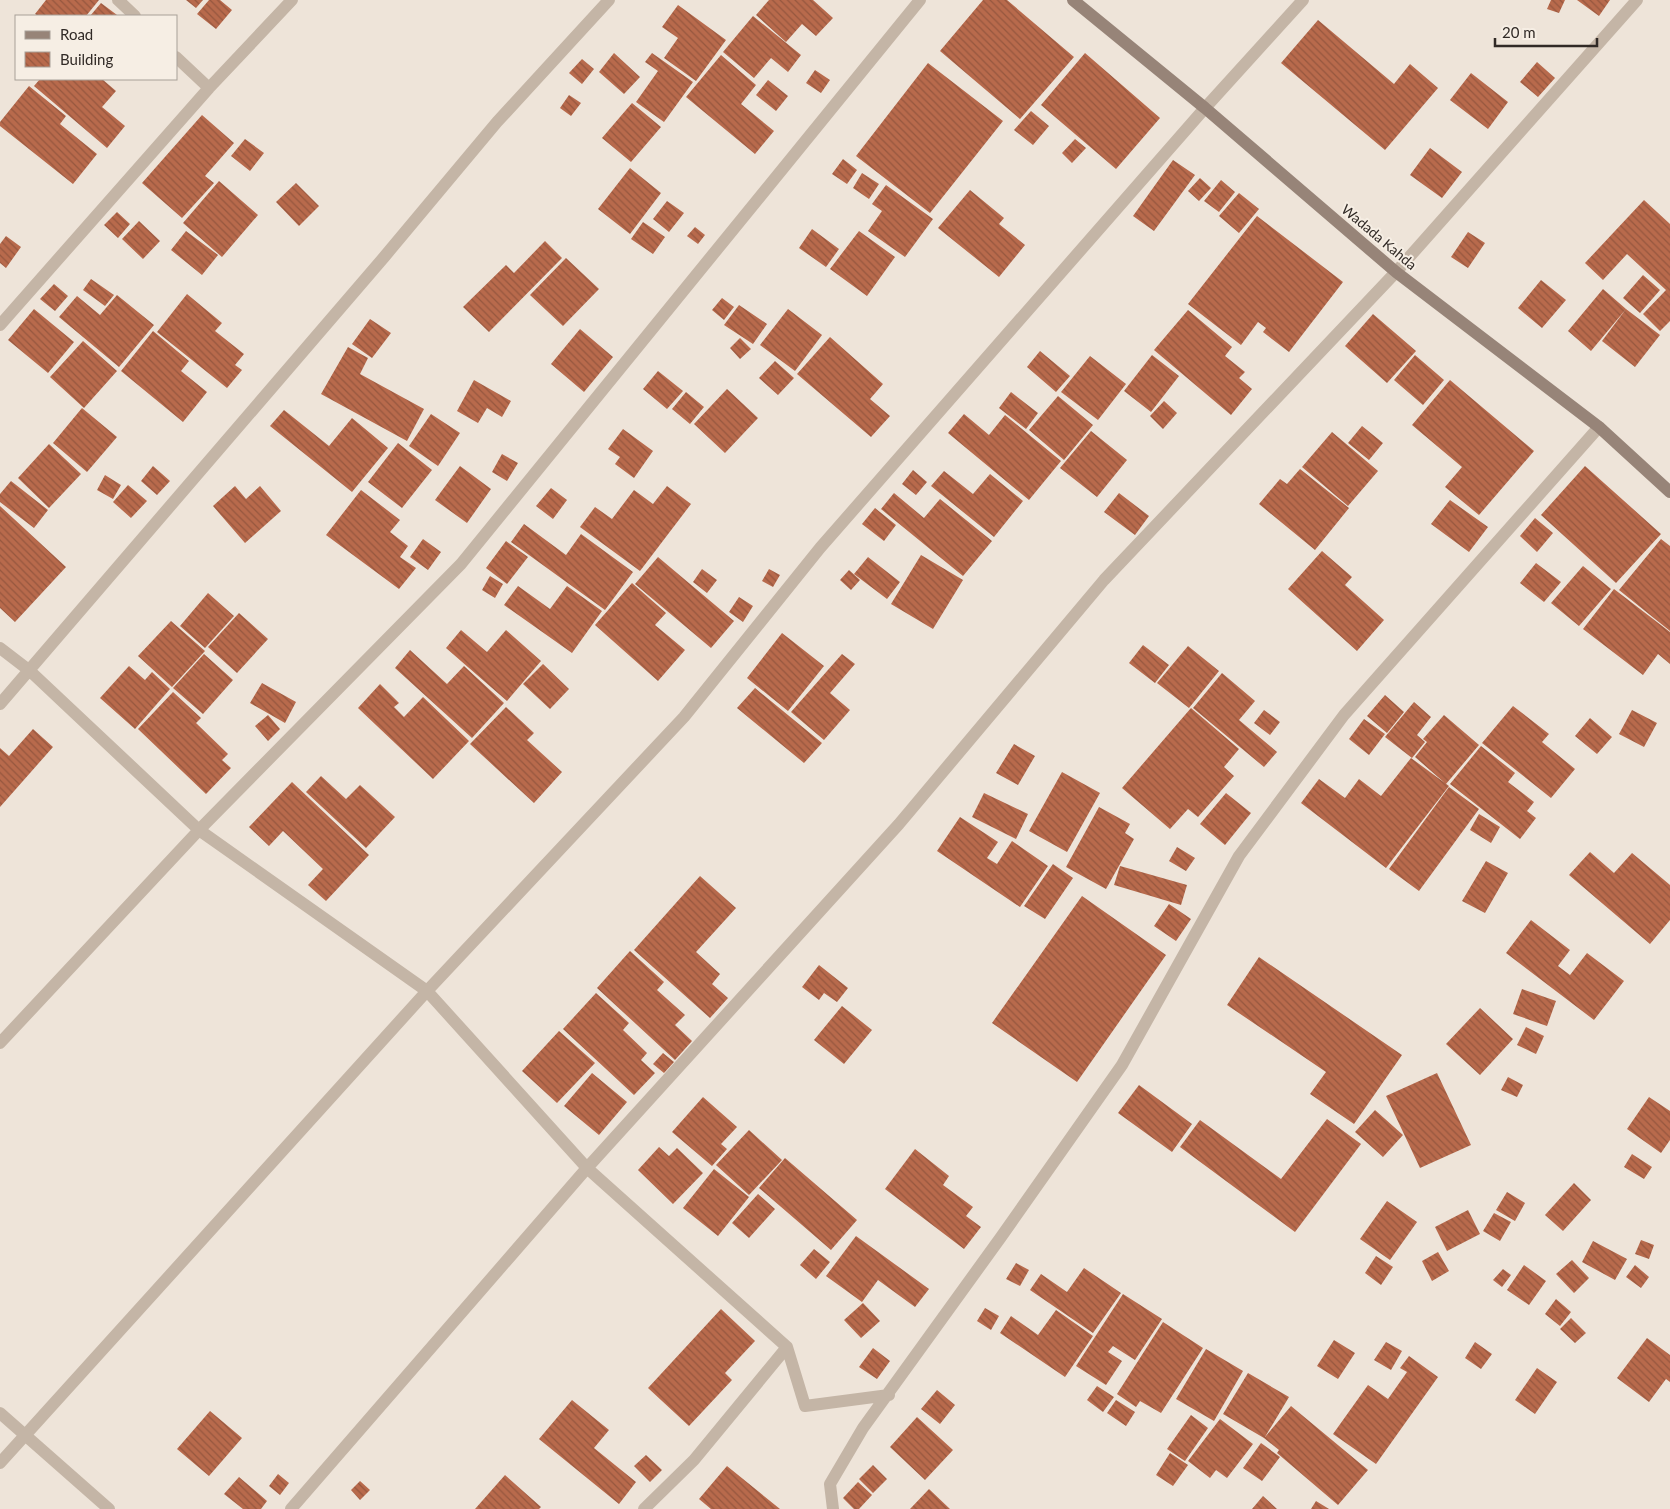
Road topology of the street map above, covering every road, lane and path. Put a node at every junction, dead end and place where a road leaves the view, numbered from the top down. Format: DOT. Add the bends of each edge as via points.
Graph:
graph roads {
  1 [pos="118,0"];
  2 [pos="292,0"];
  3 [pos="609,0"];
  4 [pos="920,0"];
  5 [pos="1073,0"];
  6 [pos="1303,0"];
  7 [pos="1636,0"];
  8 [pos="134,15"];
  9 [pos="178,58"];
  10 [pos="209,88"];
  11 [pos="1205,108"];
  12 [pos="1396,272"];
  13 [pos="0,325"];
  14 [pos="1598,427"];
  15 [pos="1670,492"];
  16 [pos="0,648"];
  17 [pos="30,671"];
  18 [pos="0,704"];
  19 [pos="199,830"];
  20 [pos="427,990"];
  21 [pos="0,1043"];
  22 [pos="587,1168"];
  23 [pos="787,1347"];
  24 [pos="889,1395"];
  25 [pos="0,1413"];
  26 [pos="27,1435"];
  27 [pos="0,1463"];
  28 [pos="109,1509"];
  29 [pos="291,1509"];
  30 [pos="644,1509"];
  31 [pos="833,1509"];
  1 -- 8 [label="street"];
  2 -- 10 [label="street"];
  3 -- 17 [label="street" via="496,122"];
  4 -- 19 [label="street" via="461,564"];
  5 -- 11 [label="main road, Wadada Kahda"];
  6 -- 11 [label="street"];
  7 -- 12 [label="street"];
  9 -- 10 [label="street"];
  10 -- 13 [label="street"];
  11 -- 12 [label="main road, Wadada Kahda"];
  11 -- 20 [label="street" via="820,548 684,717"];
  12 -- 14 [label="main road, Wadada Kahda"];
  12 -- 22 [label="street" via="1104,580 899,824"];
  14 -- 15 [label="main road, Wadada Kahda"];
  14 -- 24 [label="street" via="1344,715 1239,856 1122,1065"];
  16 -- 17 [label="street"];
  17 -- 18 [label="street"];
  17 -- 19 [label="street"];
  19 -- 20 [label="street"];
  19 -- 21 [label="street"];
  20 -- 22 [label="street"];
  20 -- 26 [label="street"];
  22 -- 23 [label="street"];
  22 -- 29 [label="street"];
  23 -- 24 [label="street" via="805,1406"];
  23 -- 30 [label="street" via="694,1460"];
  24 -- 31 [label="street" via="864,1428 830,1484"];
  25 -- 26 [label="street"];
  26 -- 27 [label="street"];
  26 -- 28 [label="street"];
}
